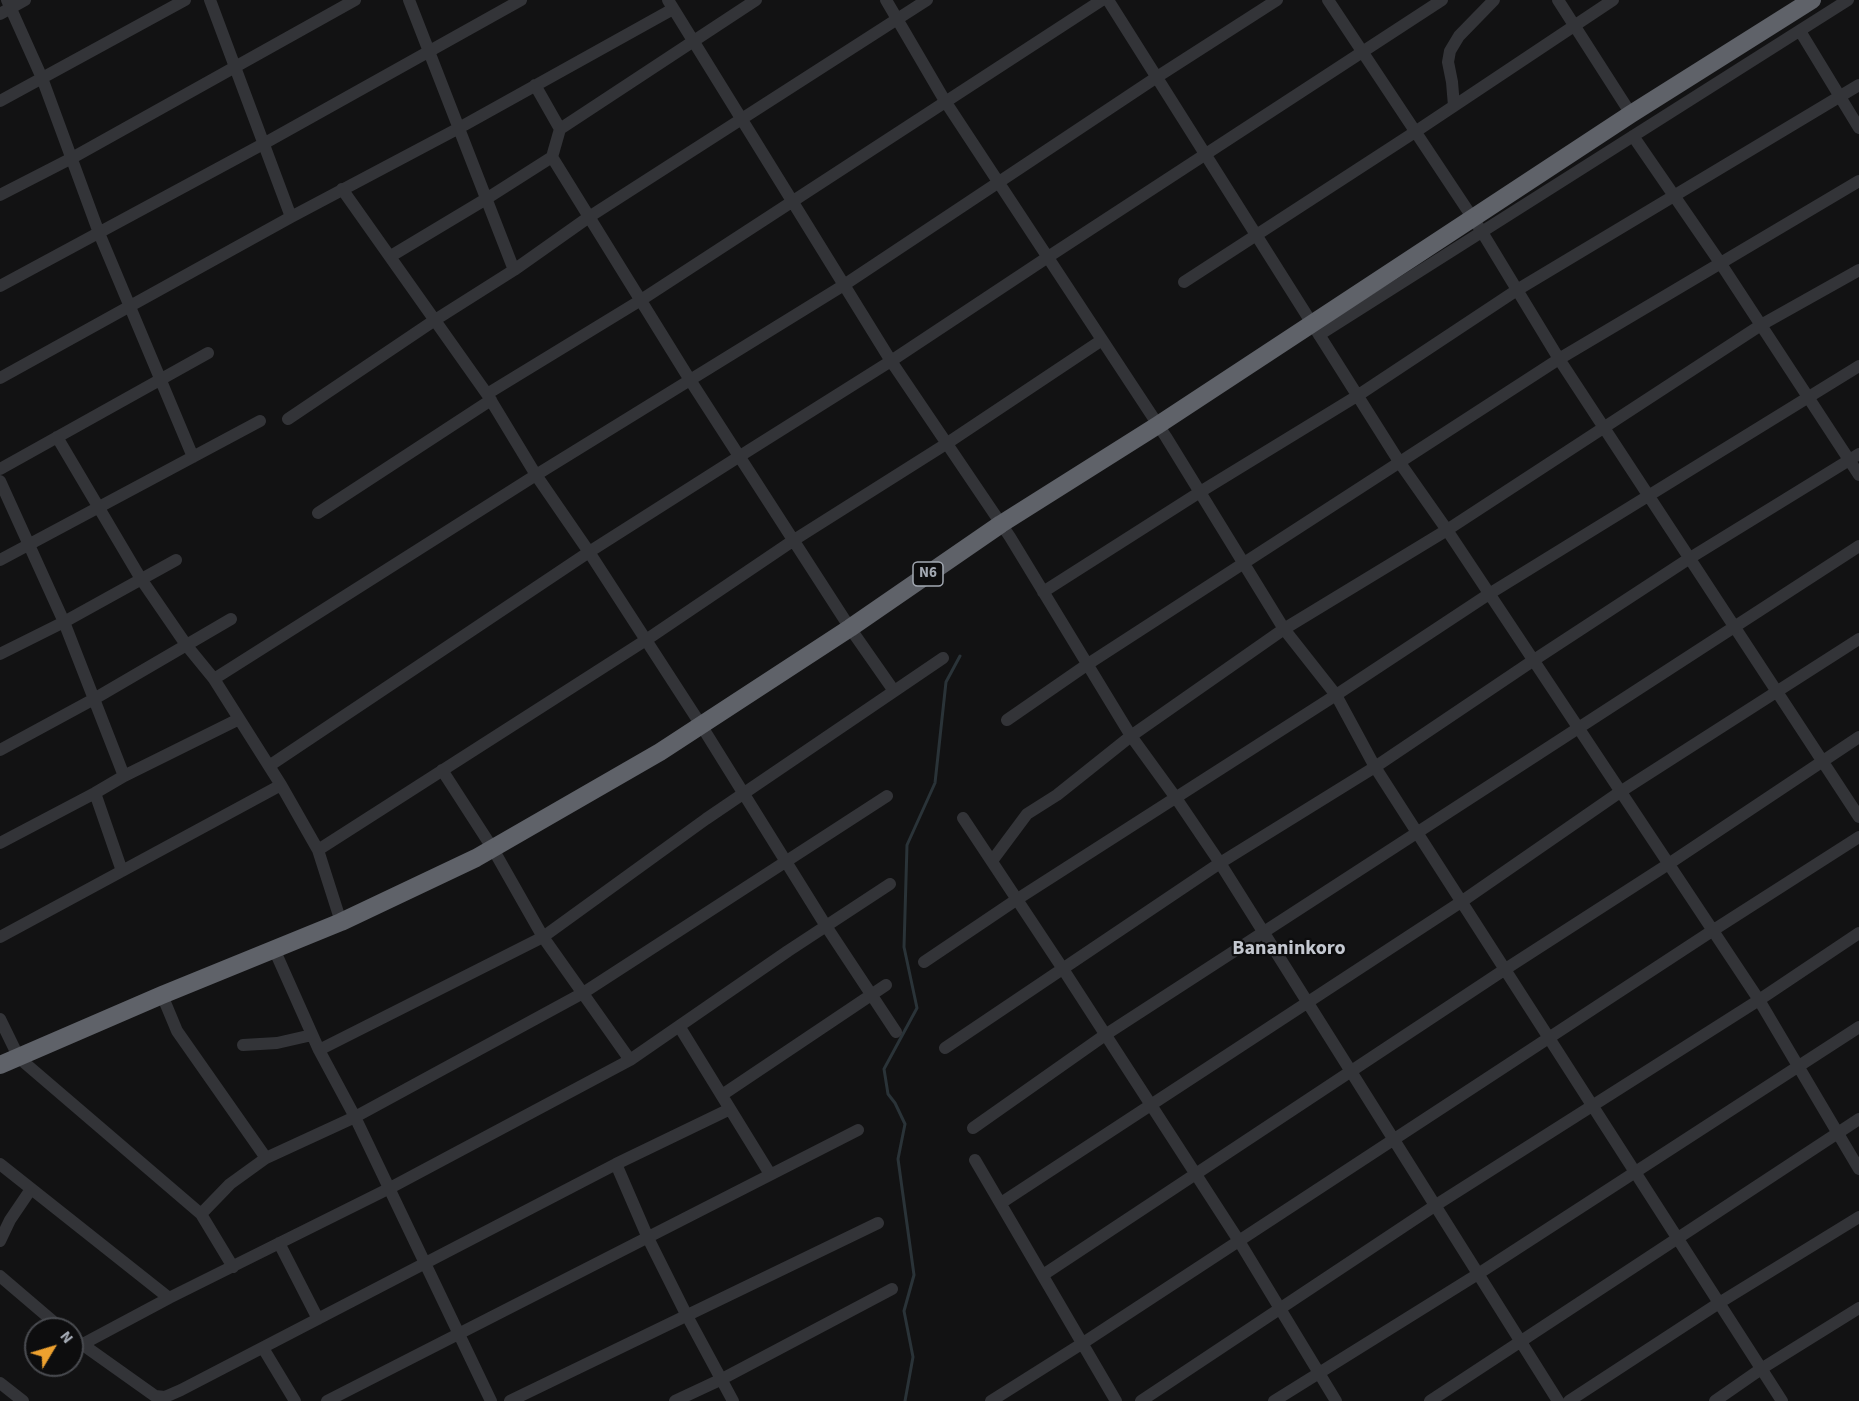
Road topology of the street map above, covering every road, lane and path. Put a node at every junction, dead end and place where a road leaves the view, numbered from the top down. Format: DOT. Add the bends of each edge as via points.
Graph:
graph roads {
  1 [pos="25,0"];
  2 [pos="185,0"];
  3 [pos="210,0"];
  4 [pos="355,0"];
  5 [pos="409,0"];
  6 [pos="521,0"];
  7 [pos="756,0"];
  8 [pos="886,0"];
  9 [pos="927,0"];
  10 [pos="1102,0"];
  11 [pos="1108,0"];
  12 [pos="1277,0"];
  13 [pos="1328,0"];
  14 [pos="1442,0"];
  15 [pos="1494,0"];
  16 [pos="1558,0"];
  17 [pos="1613,0"];
  18 [pos="1812,0"];
  19 [pos="1848,0"];
  20 [pos="671,4"];
  21 [pos="1480,5"];
  22 [pos="6,7"];
  23 [pos="897,19"];
  24 [pos="1575,25"];
  25 [pos="1800,31"];
  26 [pos="693,42"];
  27 [pos="429,51"];
  28 [pos="1362,53"];
  29 [pos="236,67"];
  30 [pos="1157,77"];
  31 [pos="42,78"];
  32 [pos="535,85"];
  33 [pos="1859,85"];
  34 [pos="1840,96"];
  35 [pos="0,101"];
  36 [pos="945,101"];
  37 [pos="1454,106"];
  38 [pos="1631,114"];
  39 [pos="742,118"];
  40 [pos="459,128"];
  41 [pos="1859,128"];
  42 [pos="560,129"];
  43 [pos="1416,132"];
  44 [pos="1633,136"];
  45 [pos="265,143"];
  46 [pos="1205,154"];
  47 [pos="552,157"];
  48 [pos="72,158"];
  49 [pos="1859,181"];
  50 [pos="999,182"];
  51 [pos="342,189"];
  52 [pos="0,195"];
  53 [pos="1674,196"];
  54 [pos="486,199"];
  55 [pos="793,203"];
  56 [pos="291,217"];
  57 [pos="589,217"];
  58 [pos="1477,224"];
  59 [pos="99,233"];
  60 [pos="1257,236"];
  61 [pos="391,256"];
  62 [pos="1048,257"];
  63 [pos="1721,264"];
  64 [pos="514,270"];
  65 [pos="1859,270"];
  66 [pos="1184,282"];
  67 [pos="844,285"];
  68 [pos="0,286"];
  69 [pos="1517,290"];
  70 [pos="641,300"];
  71 [pos="129,306"];
  72 [pos="435,320"];
  73 [pos="1761,325"];
  74 [pos="1316,330"];
  75 [pos="1102,340"];
  76 [pos="208,352"];
  77 [pos="1559,359"];
  78 [pos="891,361"];
  79 [pos="1859,366"];
  80 [pos="0,378"];
  81 [pos="160,379"];
  82 [pos="690,380"];
  83 [pos="1357,396"];
  84 [pos="489,397"];
  85 [pos="1806,397"];
  86 [pos="288,419"];
  87 [pos="260,421"];
  88 [pos="1158,425"];
  89 [pos="1605,427"];
  90 [pos="57,437"];
  91 [pos="946,444"];
  92 [pos="740,456"];
  93 [pos="193,457"];
  94 [pos="1854,457"];
  95 [pos="1400,463"];
  96 [pos="0,469"];
  97 [pos="536,475"];
  98 [pos="1859,475"];
  99 [pos="0,481"];
  100 [pos="1200,492"];
  101 [pos="1649,495"];
  102 [pos="98,507"];
  103 [pos="318,513"];
  104 [pos="1001,524"];
  105 [pos="1447,530"];
  106 [pos="794,540"];
  107 [pos="29,544"];
  108 [pos="1859,546"];
  109 [pos="589,552"];
  110 [pos="1690,558"];
  111 [pos="0,560"];
  112 [pos="176,560"];
  113 [pos="1244,564"];
  114 [pos="141,579"];
  115 [pos="1043,592"];
  116 [pos="1489,594"];
  117 [pos="231,619"];
  118 [pos="64,622"];
  119 [pos="1734,626"];
  120 [pos="850,627"];
  121 [pos="1284,629"];
  122 [pos="1859,639"];
  123 [pos="646,640"];
  124 [pos="186,646"];
  125 [pos="0,654"];
  126 [pos="942,658"];
  127 [pos="1534,660"];
  128 [pos="1088,664"];
  129 [pos="214,679"];
  130 [pos="894,691"];
  131 [pos="1777,691"];
  132 [pos="1336,695"];
  133 [pos="94,699"];
  134 [pos="239,719"];
  135 [pos="1007,720"];
  136 [pos="701,725"];
  137 [pos="1578,728"];
  138 [pos="1131,736"];
  139 [pos="1859,737"];
  140 [pos="0,750"];
  141 [pos="1823,761"];
  142 [pos="269,766"];
  143 [pos="1376,767"];
  144 [pos="442,770"];
  145 [pos="124,776"];
  146 [pos="281,785"];
  147 [pos="1620,792"];
  148 [pos="95,793"];
  149 [pos="743,794"];
  150 [pos="887,796"];
  151 [pos="1176,798"];
  152 [pos="1859,817"];
  153 [pos="963,819"];
  154 [pos="1417,833"];
  155 [pos="1859,837"];
  156 [pos="0,843"];
  157 [pos="493,849"];
  158 [pos="318,850"];
  159 [pos="992,861"];
  160 [pos="786,862"];
  161 [pos="1220,863"];
  162 [pos="1667,865"];
  163 [pos="122,871"];
  164 [pos="890,884"];
  165 [pos="1016,900"];
  166 [pos="1461,902"];
  167 [pos="341,922"];
  168 [pos="826,926"];
  169 [pos="1712,931"];
  170 [pos="1264,932"];
  171 [pos="1859,933"];
  172 [pos="0,937"];
  173 [pos="543,937"];
  174 [pos="274,949"];
  175 [pos="924,962"];
  176 [pos="1063,969"];
  177 [pos="1504,970"];
  178 [pos="886,985"];
  179 [pos="583,993"];
  180 [pos="872,994"];
  181 [pos="162,995"];
  182 [pos="1759,1000"];
  183 [pos="1308,1001"];
  184 [pos="0,1018"];
  185 [pos="679,1026"];
  186 [pos="1859,1027"];
  187 [pos="896,1032"];
  188 [pos="312,1035"];
  189 [pos="1105,1035"];
  190 [pos="1549,1039"];
  191 [pos="243,1045"];
  192 [pos="945,1048"];
  193 [pos="319,1050"];
  194 [pos="19,1058"];
  195 [pos="630,1060"];
  196 [pos="0,1065"];
  197 [pos="1799,1066"];
  198 [pos="1352,1072"];
  199 [pos="722,1095"];
  200 [pos="1593,1104"];
  201 [pos="1150,1105"];
  202 [pos="730,1109"];
  203 [pos="355,1117"];
  204 [pos="1859,1119"];
  205 [pos="973,1128"];
  206 [pos="858,1130"];
  207 [pos="1838,1133"];
  208 [pos="1394,1140"];
  209 [pos="266,1158"];
  210 [pos="975,1160"];
  211 [pos="0,1164"];
  212 [pos="616,1164"];
  213 [pos="1859,1170"];
  214 [pos="1635,1172"];
  215 [pos="770,1174"];
  216 [pos="1195,1175"];
  217 [pos="390,1188"];
  218 [pos="31,1189"];
  219 [pos="1001,1203"];
  220 [pos="1436,1205"];
  221 [pos="201,1214"];
  222 [pos="1859,1217"];
  223 [pos="878,1222"];
  224 [pos="648,1238"];
  225 [pos="1677,1238"];
  226 [pos="0,1241"];
  227 [pos="1239,1241"];
  228 [pos="279,1243"];
  229 [pos="427,1264"];
  230 [pos="233,1267"];
  231 [pos="1478,1274"];
  232 [pos="1043,1275"];
  233 [pos="0,1276"];
  234 [pos="892,1289"];
  235 [pos="169,1299"];
  236 [pos="1719,1303"];
  237 [pos="1281,1308"];
  238 [pos="1859,1308"];
  239 [pos="686,1314"];
  240 [pos="48,1317"];
  241 [pos="318,1319"];
  242 [pos="459,1332"];
  243 [pos="84,1338"];
  244 [pos="1521,1342"];
  245 [pos="1083,1343"];
  246 [pos="84,1346"];
  247 [pos="263,1348"];
  248 [pos="1761,1369"];
  249 [pos="1319,1373"];
  250 [pos="722,1379"];
  251 [pos="0,1383"];
  252 [pos="23,1401"];
  253 [pos="295,1401"];
  254 [pos="327,1401"];
  255 [pos="491,1401"];
  256 [pos="510,1401"];
  257 [pos="675,1401"];
  258 [pos="733,1401"];
  259 [pos="991,1401"];
  260 [pos="1116,1401"];
  261 [pos="1141,1401"];
  262 [pos="1274,1401"];
  263 [pos="1336,1401"];
  264 [pos="1430,1401"];
  265 [pos="1558,1401"];
  266 [pos="1569,1401"];
  267 [pos="1715,1401"];
  268 [pos="1782,1401"];
  1 -- 22 [label="street"];
  2 -- 31 [label="street"];
  3 -- 29 [label="street"];
  4 -- 29 [label="street"];
  5 -- 27 [label="street"];
  6 -- 27 [label="street"];
  7 -- 26 [label="street"];
  8 -- 23 [label="street"];
  9 -- 23 [label="street"];
  10 -- 36 [label="street"];
  11 -- 30 [label="street"];
  12 -- 30 [label="street"];
  13 -- 28 [label="street"];
  14 -- 28 [label="street"];
  15 -- 21 [label="street"];
  16 -- 24 [label="street"];
  17 -- 24 [label="street"];
  18 -- 38 [label="highway, N6"];
  19 -- 25 [label="street"];
  20 -- 26 [label="street"];
  20 -- 32 [label="street"];
  21 -- 37 [label="street" via="1450,51"];
  22 -- 31 [label="street"];
  23 -- 36 [label="street"];
  23 -- 39 [label="street"];
  24 -- 37 [label="street"];
  24 -- 38 [label="street"];
  25 -- 34 [label="street"];
  25 -- 44 [label="street"];
  26 -- 39 [label="street"];
  26 -- 42 [label="street"];
  27 -- 40 [label="street"];
  27 -- 45 [label="street"];
  28 -- 43 [label="street"];
  28 -- 46 [label="street"];
  29 -- 45 [label="street"];
  29 -- 48 [label="street"];
  30 -- 46 [label="street"];
  30 -- 50 [label="street"];
  31 -- 35 [label="street"];
  31 -- 48 [label="street"];
  32 -- 40 [label="street"];
  32 -- 42 [label="street"];
  33 -- 34 [label="street"];
  34 -- 41 [label="street"];
  34 -- 53 [label="street"];
  36 -- 50 [label="street"];
  36 -- 55 [label="street"];
  37 -- 43 [label="street"];
  38 -- 58 [label="highway, N6"];
  39 -- 55 [label="street"];
  39 -- 57 [label="street"];
  40 -- 51 [label="street"];
  40 -- 54 [label="street"];
  42 -- 47 [label="street"];
  43 -- 58 [label="street"];
  43 -- 60 [label="street"];
  44 -- 53 [label="street"];
  44 -- 58 [label="street"];
  45 -- 56 [label="street"];
  45 -- 59 [label="street"];
  46 -- 60 [label="street"];
  46 -- 62 [label="street"];
  47 -- 54 [label="street"];
  47 -- 57 [label="street"];
  48 -- 52 [label="street"];
  48 -- 59 [label="street"];
  49 -- 63 [label="street"];
  50 -- 62 [label="street"];
  50 -- 67 [label="street"];
  51 -- 56 [label="street"];
  51 -- 61 [label="street"];
  53 -- 63 [label="street"];
  53 -- 69 [label="street"];
  54 -- 61 [label="street"];
  54 -- 64 [label="street"];
  55 -- 67 [label="street"];
  55 -- 70 [label="street"];
  56 -- 71 [label="street"];
  57 -- 64 [label="street"];
  57 -- 70 [label="street"];
  58 -- 69 [label="street"];
  58 -- 74 [label="highway, N6"];
  59 -- 68 [label="street"];
  59 -- 71 [label="street"];
  60 -- 66 [label="street"];
  60 -- 74 [label="street"];
  61 -- 72 [label="street"];
  62 -- 75 [label="street"];
  62 -- 78 [label="street"];
  63 -- 73 [label="street"];
  63 -- 77 [label="street"];
  64 -- 72 [label="street"];
  65 -- 73 [label="street"];
  67 -- 78 [label="street"];
  67 -- 82 [label="street"];
  69 -- 77 [label="street"];
  69 -- 83 [label="street"];
  70 -- 82 [label="street"];
  70 -- 84 [label="street"];
  71 -- 80 [label="street"];
  71 -- 81 [label="street"];
  72 -- 84 [label="street"];
  72 -- 86 [label="street"];
  73 -- 85 [label="street"];
  73 -- 89 [label="street"];
  74 -- 83 [label="street"];
  74 -- 88 [label="highway, N6"];
  75 -- 88 [label="street"];
  75 -- 91 [label="street"];
  76 -- 81 [label="street"];
  77 -- 89 [label="street"];
  77 -- 95 [label="street"];
  78 -- 91 [label="street"];
  78 -- 92 [label="street"];
  79 -- 85 [label="street"];
  81 -- 90 [label="street"];
  81 -- 93 [label="street"];
  82 -- 92 [label="street"];
  82 -- 97 [label="street"];
  83 -- 95 [label="street"];
  83 -- 100 [label="street"];
  84 -- 97 [label="street"];
  84 -- 103 [label="street"];
  85 -- 94 [label="street"];
  85 -- 101 [label="street"];
  87 -- 93 [label="street"];
  88 -- 100 [label="street"];
  88 -- 104 [label="highway, N6"];
  89 -- 101 [label="street"];
  89 -- 105 [label="street"];
  90 -- 96 [label="street"];
  90 -- 102 [label="street"];
  91 -- 104 [label="street"];
  91 -- 106 [label="street"];
  92 -- 106 [label="street"];
  92 -- 109 [label="street"];
  93 -- 102 [label="street"];
  94 -- 98 [label="street"];
  94 -- 110 [label="street"];
  95 -- 105 [label="street"];
  95 -- 113 [label="street"];
  97 -- 109 [label="street"];
  97 -- 129 [label="street"];
  99 -- 107 [label="street"];
  100 -- 113 [label="street"];
  100 -- 115 [label="street"];
  101 -- 110 [label="street"];
  101 -- 116 [label="street"];
  102 -- 107 [label="street"];
  102 -- 114 [label="street"];
  104 -- 115 [label="street"];
  104 -- 120 [label="highway, N6"];
  105 -- 116 [label="street"];
  105 -- 121 [label="street"];
  106 -- 120 [label="street"];
  106 -- 123 [label="street"];
  107 -- 111 [label="street"];
  107 -- 118 [label="street"];
  108 -- 119 [label="street"];
  109 -- 123 [label="street"];
  109 -- 142 [label="street"];
  110 -- 119 [label="street"];
  110 -- 127 [label="street"];
  112 -- 114 [label="street"];
  113 -- 121 [label="street"];
  113 -- 128 [label="street"];
  114 -- 118 [label="street"];
  114 -- 124 [label="street"];
  115 -- 128 [label="street"];
  116 -- 127 [label="street"];
  116 -- 132 [label="street"];
  117 -- 124 [label="street"];
  118 -- 125 [label="street"];
  118 -- 133 [label="street"];
  119 -- 131 [label="street"];
  119 -- 137 [label="street"];
  120 -- 130 [label="street"];
  120 -- 136 [label="highway, N6"];
  121 -- 132 [label="street"];
  121 -- 138 [label="street"];
  122 -- 131 [label="street"];
  123 -- 136 [label="street"];
  123 -- 144 [label="street"];
  124 -- 129 [label="street"];
  124 -- 133 [label="street"];
  126 -- 130 [label="street"];
  127 -- 137 [label="street"];
  127 -- 143 [label="street"];
  128 -- 135 [label="street"];
  128 -- 138 [label="street"];
  129 -- 134 [label="street"];
  130 -- 149 [label="street"];
  131 -- 141 [label="street"];
  131 -- 147 [label="street"];
  132 -- 143 [label="street"];
  132 -- 151 [label="street"];
  133 -- 140 [label="street"];
  133 -- 145 [label="street"];
  134 -- 142 [label="street"];
  134 -- 145 [label="street"];
  136 -- 149 [label="street"];
  136 -- 157 [label="highway, N6"];
  137 -- 147 [label="street"];
  137 -- 154 [label="street"];
  138 -- 151 [label="street"];
  138 -- 159 [label="street" via="1027,814"];
  139 -- 141 [label="street"];
  141 -- 152 [label="street"];
  141 -- 162 [label="street"];
  142 -- 146 [label="street"];
  143 -- 154 [label="street"];
  143 -- 161 [label="street"];
  144 -- 157 [label="street"];
  144 -- 158 [label="street"];
  145 -- 148 [label="street"];
  146 -- 158 [label="street"];
  146 -- 163 [label="street"];
  147 -- 162 [label="street"];
  147 -- 166 [label="street"];
  148 -- 156 [label="street"];
  148 -- 163 [label="street"];
  149 -- 160 [label="street"];
  149 -- 173 [label="street"];
  150 -- 160 [label="street"];
  151 -- 161 [label="street"];
  151 -- 165 [label="street"];
  153 -- 159 [label="street"];
  154 -- 166 [label="street"];
  154 -- 170 [label="street"];
  155 -- 169 [label="street"];
  157 -- 167 [label="highway, N6"];
  157 -- 173 [label="street"];
  158 -- 167 [label="street"];
  159 -- 165 [label="street"];
  160 -- 168 [label="street"];
  160 -- 179 [label="street"];
  161 -- 170 [label="street"];
  161 -- 176 [label="street"];
  162 -- 169 [label="street"];
  162 -- 177 [label="street"];
  163 -- 172 [label="street"];
  164 -- 168 [label="street"];
  165 -- 175 [label="street"];
  165 -- 176 [label="street"];
  166 -- 177 [label="street"];
  166 -- 183 [label="street"];
  167 -- 174 [label="highway, N6"];
  168 -- 180 [label="street"];
  168 -- 185 [label="street"];
  169 -- 182 [label="street"];
  169 -- 190 [label="street"];
  170 -- 183 [label="street"];
  170 -- 189 [label="street"];
  171 -- 182 [label="street"];
  173 -- 179 [label="street"];
  173 -- 193 [label="street"];
  174 -- 181 [label="highway, N6"];
  174 -- 188 [label="street"];
  176 -- 189 [label="street"];
  176 -- 192 [label="street"];
  177 -- 190 [label="street"];
  177 -- 198 [label="street"];
  178 -- 180 [label="street"];
  179 -- 195 [label="street"];
  179 -- 203 [label="street"];
  180 -- 187 [label="street"];
  180 -- 199 [label="street"];
  181 -- 194 [label="highway, N6"];
  181 -- 209 [label="street" via="177,1031"];
  182 -- 197 [label="street"];
  182 -- 200 [label="street"];
  183 -- 198 [label="street"];
  183 -- 201 [label="street"];
  184 -- 194 [label="street"];
  185 -- 195 [label="street"];
  185 -- 199 [label="street"];
  186 -- 197 [label="street"];
  188 -- 191 [label="street"];
  188 -- 193 [label="street"];
  189 -- 201 [label="street"];
  189 -- 205 [label="street"];
  190 -- 200 [label="street"];
  190 -- 208 [label="street"];
  193 -- 203 [label="street"];
  194 -- 196 [label="highway, N6"];
  194 -- 221 [label="street"];
  195 -- 217 [label="street"];
  197 -- 207 [label="street"];
  197 -- 214 [label="street"];
  198 -- 208 [label="street"];
  198 -- 216 [label="street"];
  199 -- 202 [label="street"];
  200 -- 214 [label="street"];
  200 -- 220 [label="street"];
  201 -- 216 [label="street"];
  201 -- 219 [label="street"];
  202 -- 212 [label="street"];
  202 -- 215 [label="street"];
  203 -- 209 [label="street"];
  203 -- 217 [label="street"];
  204 -- 207 [label="street"];
  206 -- 215 [label="street"];
  207 -- 213 [label="street"];
  207 -- 225 [label="street"];
  208 -- 220 [label="street"];
  208 -- 227 [label="street"];
  209 -- 221 [label="street" via="230,1184"];
  210 -- 219 [label="street"];
  211 -- 218 [label="street"];
  212 -- 224 [label="street"];
  212 -- 229 [label="street"];
  214 -- 225 [label="street"];
  214 -- 231 [label="street"];
  215 -- 224 [label="street"];
  216 -- 227 [label="street"];
  216 -- 232 [label="street"];
  217 -- 228 [label="street"];
  217 -- 229 [label="street"];
  218 -- 226 [label="street"];
  218 -- 235 [label="street"];
  219 -- 232 [label="street"];
  220 -- 231 [label="street"];
  220 -- 237 [label="street"];
  221 -- 230 [label="street"];
  222 -- 236 [label="street"];
  223 -- 239 [label="street"];
  224 -- 239 [label="street"];
  224 -- 242 [label="street"];
  225 -- 236 [label="street"];
  225 -- 244 [label="street"];
  227 -- 237 [label="street"];
  227 -- 245 [label="street"];
  228 -- 230 [label="street"];
  228 -- 241 [label="street"];
  229 -- 241 [label="street"];
  229 -- 242 [label="street"];
  230 -- 235 [label="street"];
  231 -- 244 [label="street"];
  231 -- 249 [label="street"];
  232 -- 245 [label="street"];
  233 -- 240 [label="street"];
  234 -- 250 [label="street"];
  235 -- 243 [label="street"];
  236 -- 248 [label="street"];
  236 -- 266 [label="street"];
  237 -- 249 [label="street"];
  237 -- 261 [label="street"];
  238 -- 248 [label="street"];
  239 -- 250 [label="street"];
  239 -- 256 [label="street"];
  241 -- 247 [label="street"];
  242 -- 254 [label="street"];
  242 -- 255 [label="street"];
  244 -- 264 [label="street"];
  244 -- 265 [label="street"];
  245 -- 259 [label="street"];
  245 -- 260 [label="street"];
  246 -- 247 [label="street" via="155,1396 165,1397"];
  247 -- 253 [label="street"];
  248 -- 267 [label="street"];
  248 -- 268 [label="street"];
  249 -- 262 [label="street"];
  249 -- 263 [label="street"];
  250 -- 257 [label="street"];
  250 -- 258 [label="street"];
  251 -- 252 [label="street"];
}
